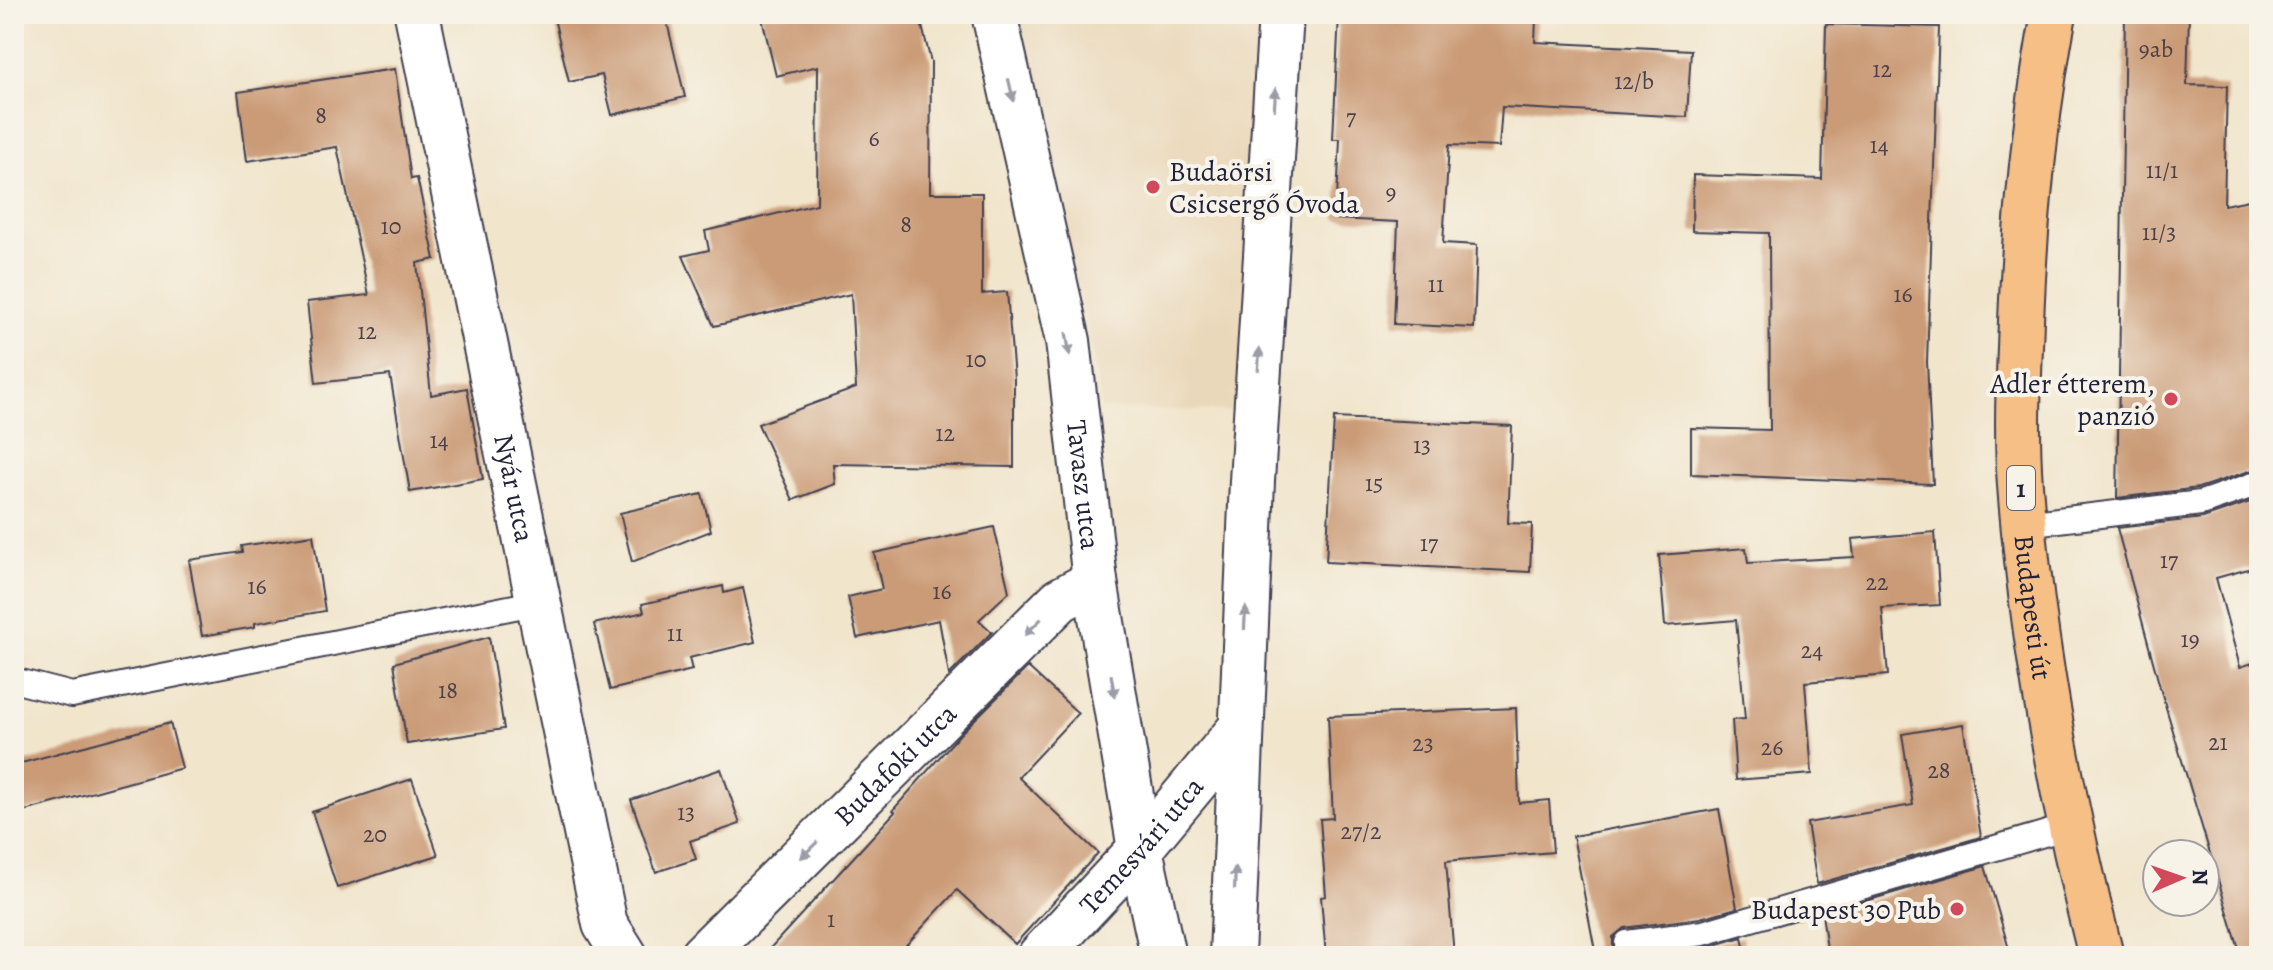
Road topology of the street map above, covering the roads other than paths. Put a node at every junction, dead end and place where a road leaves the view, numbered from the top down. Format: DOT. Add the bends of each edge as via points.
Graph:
graph roads {
  1 [pos="417,14"];
  2 [pos="994,14"];
  3 [pos="1281,14"];
  4 [pos="2054,14"];
  5 [pos="2259,483"];
  6 [pos="2024,524"];
  7 [pos="1095,581"];
  8 [pos="539,602"];
  9 [pos="17,681"];
  10 [pos="1239,730"];
  11 [pos="2071,826"];
  12 [pos="1140,849"];
  13 [pos="625,956"];
  14 [pos="702,956"];
  15 [pos="1040,956"];
  16 [pos="1163,956"];
  17 [pos="1232,956"];
  18 [pos="1628,956"];
  19 [pos="2101,956"];
  1 -- 8 [label="street, Nyár utca"];
  2 -- 7 [label="street, Tavasz utca, one-way" via="1068,341"];
  10 -- 3 [label="street, one-way"];
  4 -- 6 [label="main road, Budapesti út / 1" via="2024,239 2019,369"];
  5 -- 6 [label="lane" via="2201,503"];
  6 -- 11 [label="main road, Budapesti út / 1" via="2045,688"];
  7 -- 12 [label="street, Tavasz utca, one-way"];
  7 -- 14 [label="street, Budafoki utca, one-way" via="1060,600"];
  8 -- 9 [label="lane" via="72,695"];
  8 -- 13 [label="street, Nyár utca" via="605,924"];
  10 -- 12 [label="street, Temesvári utca"];
  17 -- 10 [label="street, one-way"];
  11 -- 18 [label="lane" via="1703,933 1627,943"];
  11 -- 19 [label="main road, Budapesti út / 1"];
  12 -- 15 [label="street, Temesvári utca"];
  12 -- 16 [label="street, Tavasz utca"];
}
